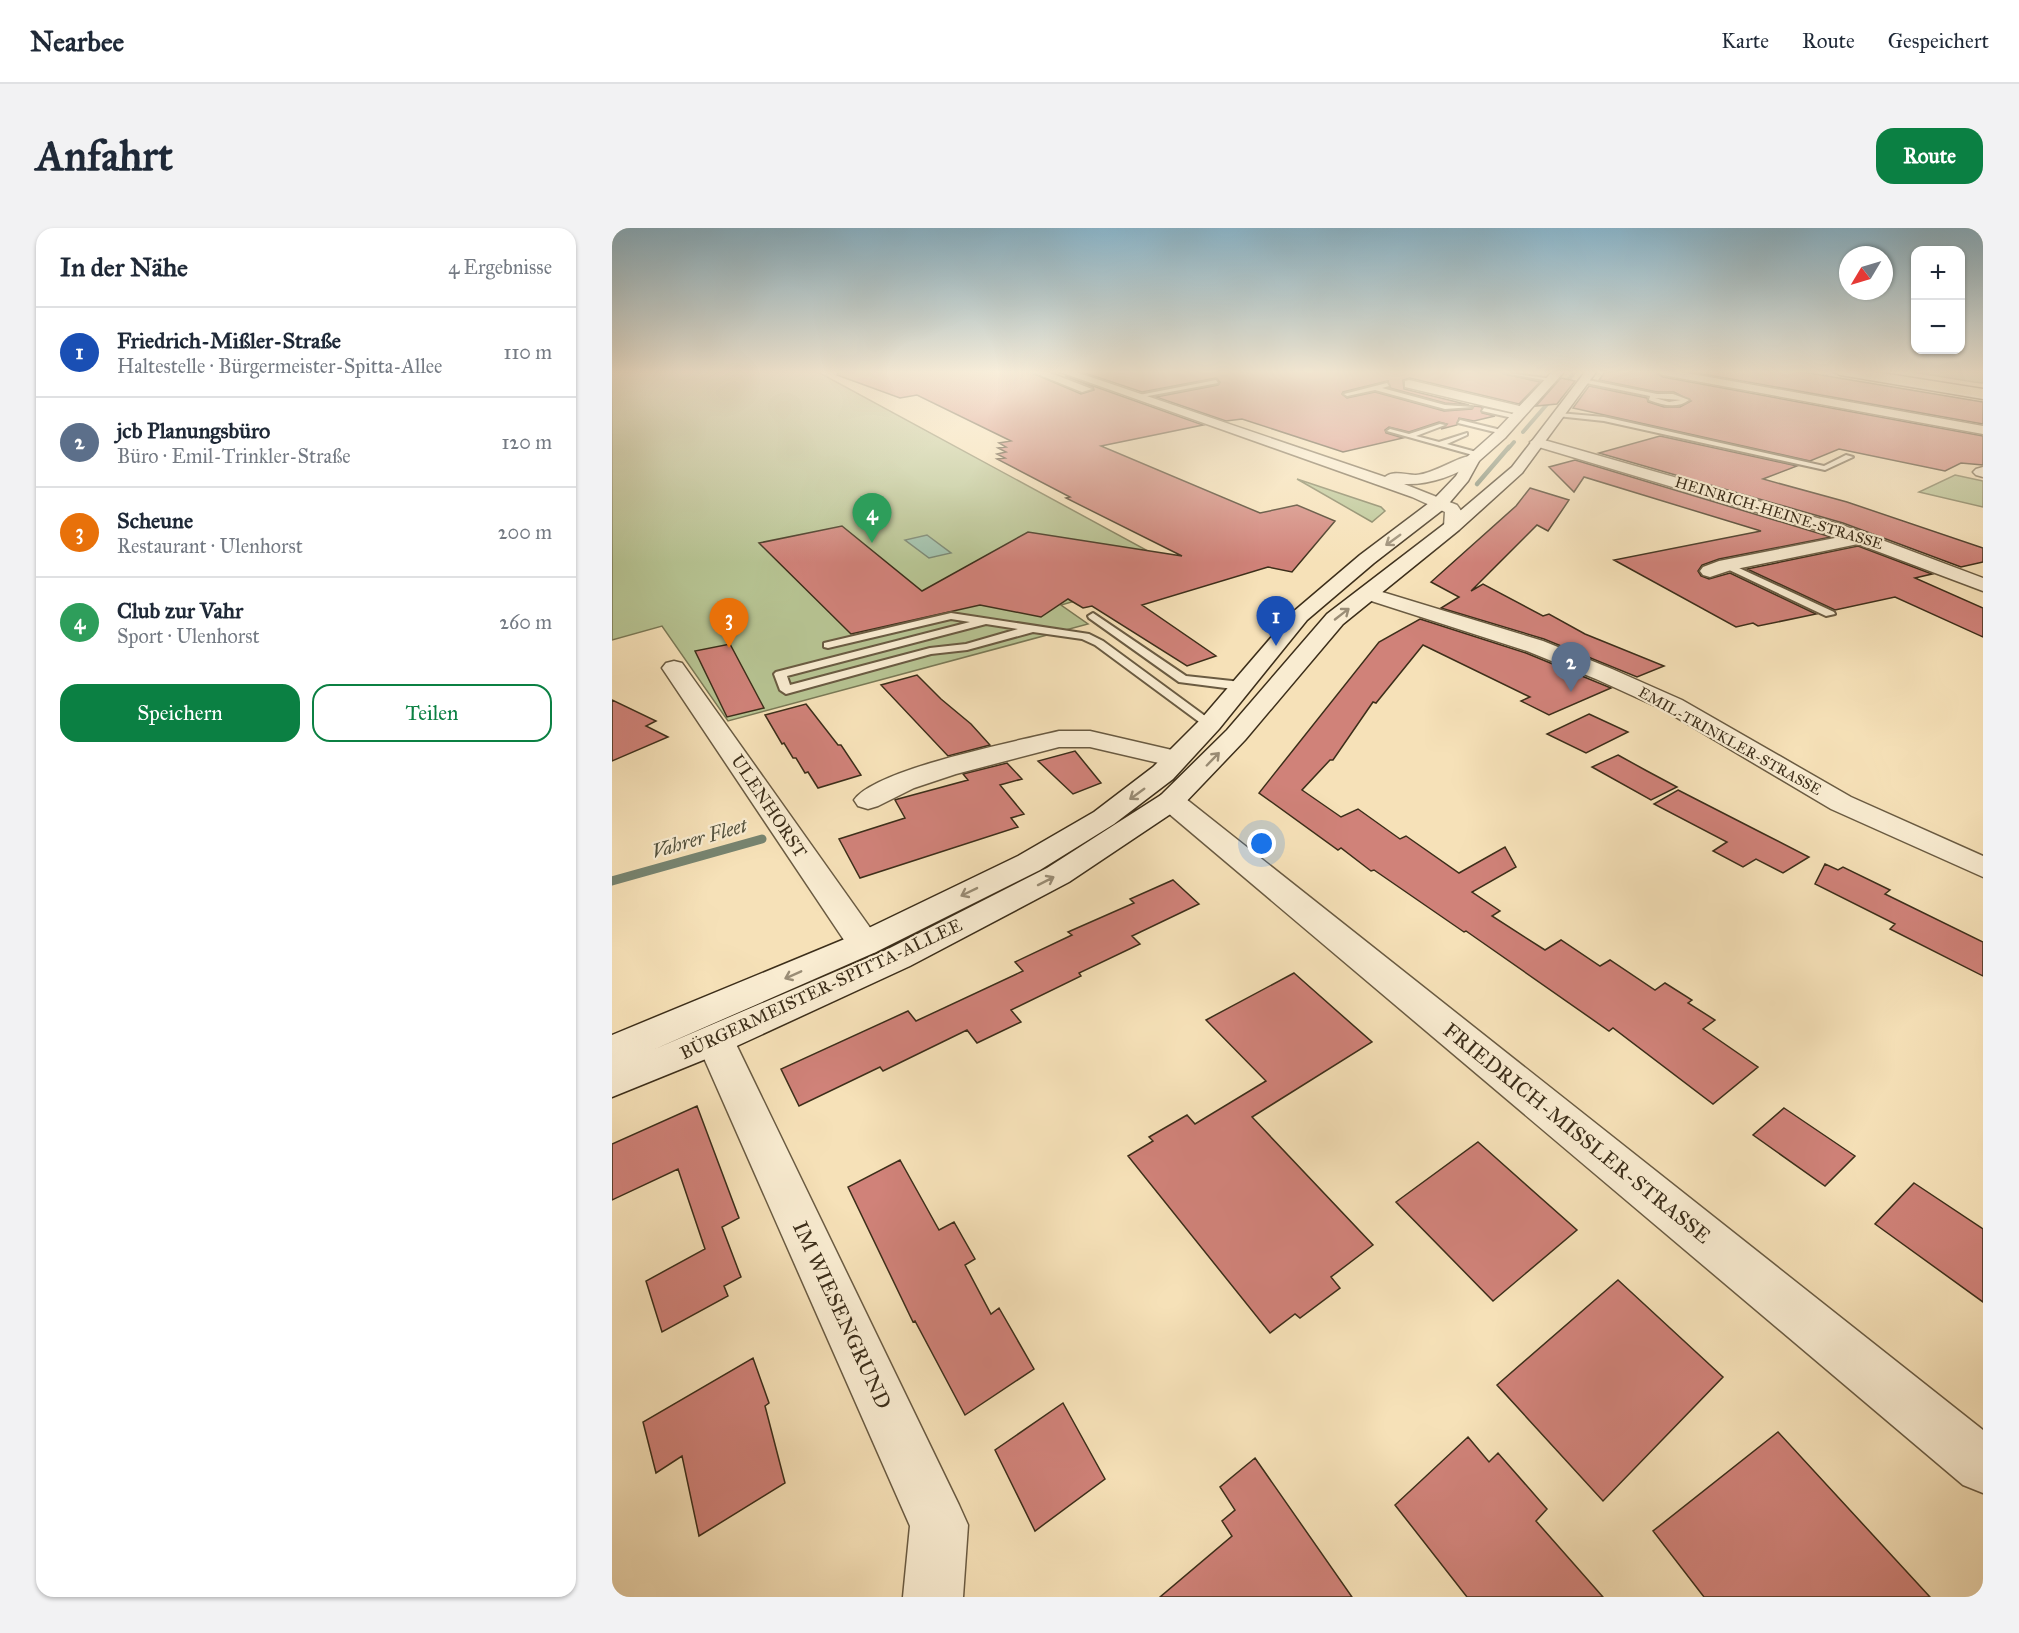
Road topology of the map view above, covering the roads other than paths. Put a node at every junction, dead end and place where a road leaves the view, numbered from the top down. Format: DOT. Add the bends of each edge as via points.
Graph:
graph roads {
  1 [pos="1218,436"];
  2 [pos="1254,436"];
  3 [pos="1409,436"];
  4 [pos="1460,436"];
  5 [pos="1499,436"];
  6 [pos="1509,436"];
  7 [pos="1542,436"];
  8 [pos="1680,436"];
  9 [pos="1269,441"];
  10 [pos="1537,442"];
  11 [pos="1439,444"];
  12 [pos="1246,446"];
  13 [pos="1475,457"];
  14 [pos="1850,457"];
  15 [pos="1355,471"];
  16 [pos="1316,474"];
  17 [pos="1481,502"];
  18 [pos="1439,504"];
  19 [pos="1424,516"];
  20 [pos="1453,526"];
  21 [pos="1861,538"];
  22 [pos="1718,568"];
  23 [pos="1983,585"];
  24 [pos="1369,594"];
  25 [pos="1830,614"];
  26 [pos="1093,616"];
  27 [pos="986,621"];
  28 [pos="1034,628"];
  29 [pos="828,645"];
  30 [pos="674,668"];
  31 [pos="1241,686"];
  32 [pos="1210,724"];
  33 [pos="1176,759"];
  34 [pos="868,800"];
  35 [pos="1171,801"];
  36 [pos="1983,868"];
  37 [pos="864,944"];
  38 [pos="715,1040"];
  39 [pos="612,1051"];
  40 [pos="612,1082"];
  41 [pos="1983,1465"];
  42 [pos="933,1597"];
  1 -- 12 [label="street"];
  2 -- 9 [label="street"];
  3 -- 11 [label="lane"];
  4 -- 11 [label="lane"];
  5 -- 13 [label="street, BÜRGERMEISTER-SPITTA-ALLEE"];
  6 -- 10 [label="street"];
  7 -- 10 [label="street, BÜRGERMEISTER-SPITTA-ALLEE"];
  8 -- 14 [label="lane" via="1825,468"];
  9 -- 12 [label="street"];
  9 -- 15 [label="street"];
  10 -- 17 [label="street, BÜRGERMEISTER-SPITTA-ALLEE" via="1517,470"];
  10 -- 21 [label="street, HEINRICH-HEINE-STRASSE"];
  11 -- 13 [label="lane"];
  12 -- 16 [label="street"];
  13 -- 15 [label="street" via="1436,478 1419,481"];
  13 -- 18 [label="street, BÜRGERMEISTER-SPITTA-ALLEE"];
  15 -- 18 [label="street"];
  17 -- 18 [label="street"];
  17 -- 20 [label="street, BÜRGERMEISTER-SPITTA-ALLEE"];
  18 -- 19 [label="street, BÜRGERMEISTER-SPITTA-ALLEE"];
  18 -- 19 [label="street" via="1380,497"];
  18 -- 20 [label="street" via="1455,515"];
  19 -- 31 [label="street, BÜRGERMEISTER-SPITTA-ALLEE, one-way" via="1367,558 1300,616"];
  20 -- 24 [label="street, BÜRGERMEISTER-SPITTA-ALLEE"];
  21 -- 22 [label="street"];
  21 -- 23 [label="street, HEINRICH-HEINE-STRASSE"];
  22 -- 25 [label="lane"];
  35 -- 24 [label="street, BÜRGERMEISTER-SPITTA-ALLEE, one-way" via="1236,735 1328,626"];
  24 -- 36 [label="street, EMIL-TRINKLER-STRASSE" via="1535,646 1609,675 1672,705 1848,807"];
  26 -- 31 [label="lane" via="1183,680"];
  27 -- 28 [label="lane"];
  27 -- 28 [label="lane" via="780,674 786,690"];
  27 -- 29 [label="lane" via="951,616"];
  28 -- 32 [label="lane" via="1085,636 1099,643"];
  30 -- 37 [label="street, ULENHORST"];
  31 -- 32 [label="street, BÜRGERMEISTER-SPITTA-ALLEE"];
  32 -- 33 [label="street, BÜRGERMEISTER-SPITTA-ALLEE"];
  33 -- 34 [label="street" via="1090,739 1059,740 904,782"];
  33 -- 37 [label="street, BÜRGERMEISTER-SPITTA-ALLEE, one-way" via="1150,785 1048,852"];
  38 -- 35 [label="street, BÜRGERMEISTER-SPITTA-ALLEE, one-way" via="898,958 1058,875"];
  35 -- 41 [label="street, FRIEDRICH-MISSLER-STRASSE"];
  37 -- 39 [label="street, BÜRGERMEISTER-SPITTA-ALLEE, one-way"];
  38 -- 40 [label="street, BÜRGERMEISTER-SPITTA-ALLEE"];
  38 -- 42 [label="street, IM WIESENGRUND" via="939,1525"];
}
